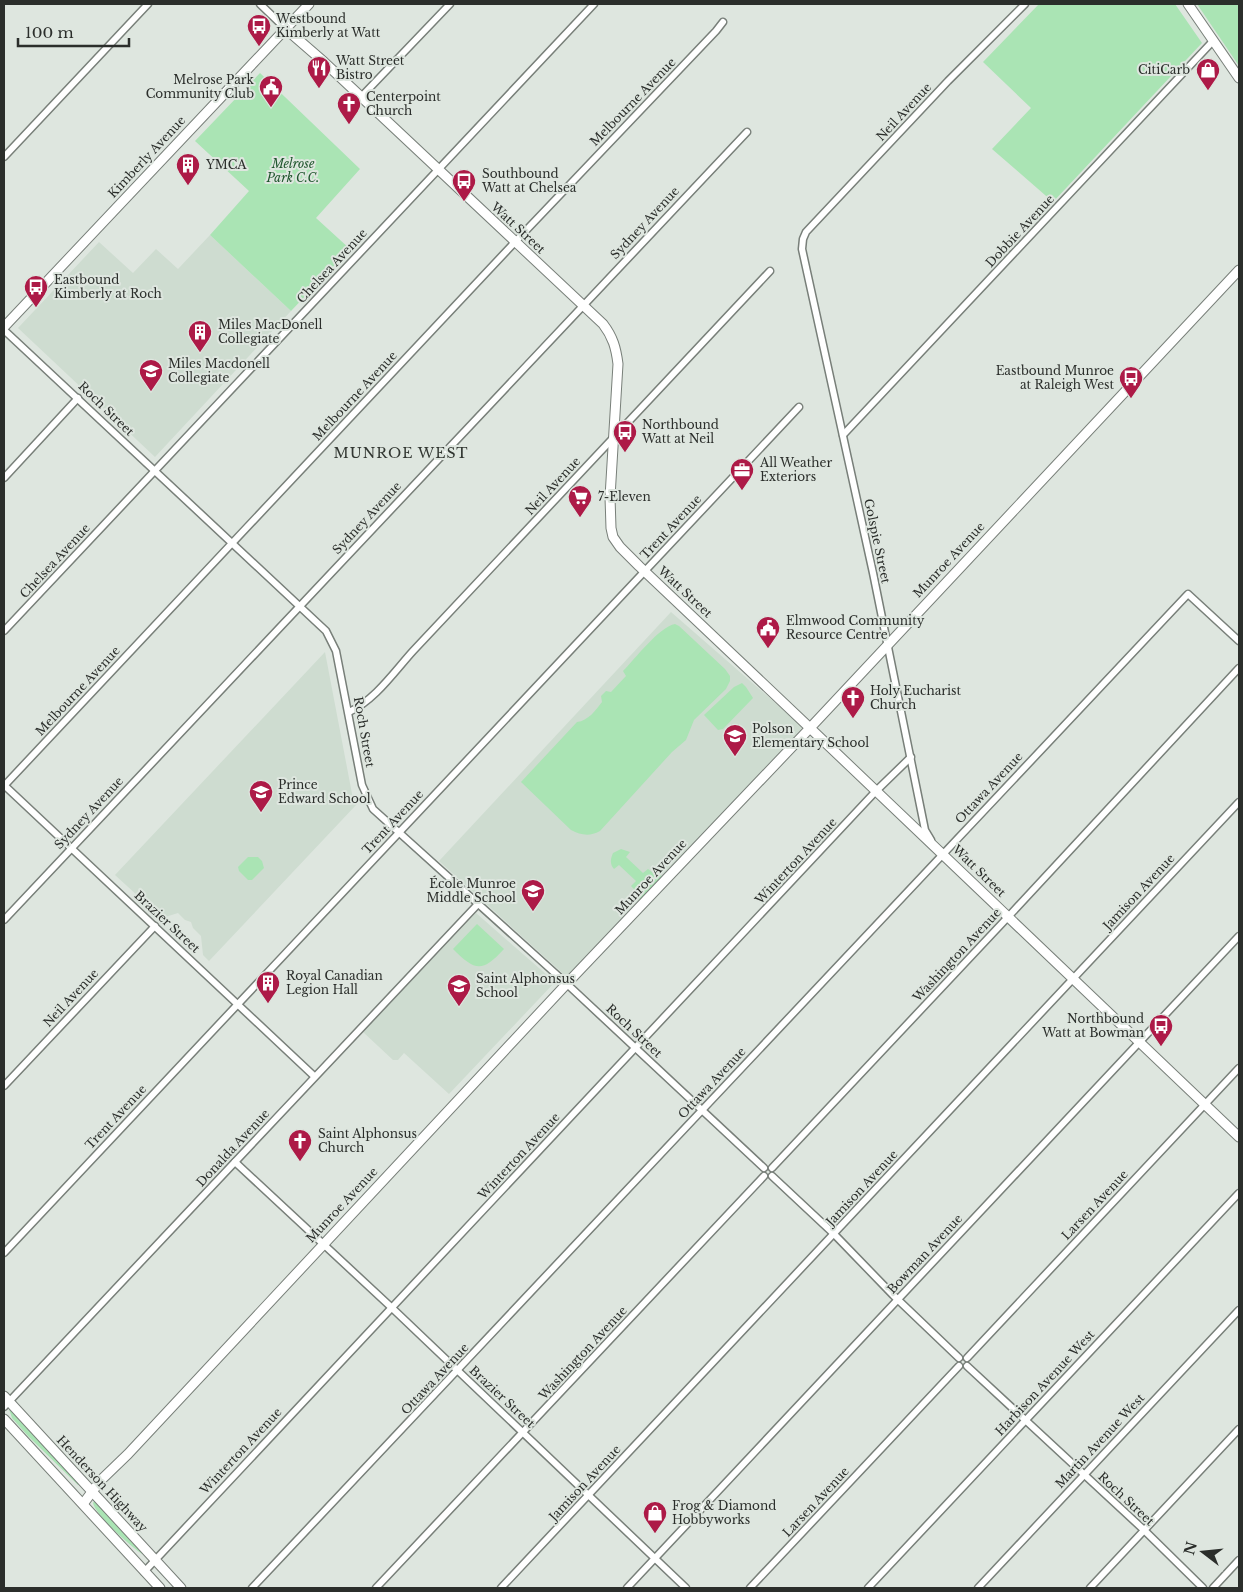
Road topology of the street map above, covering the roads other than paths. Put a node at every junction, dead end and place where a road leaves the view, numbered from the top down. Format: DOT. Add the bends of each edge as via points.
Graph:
graph roads {
  1 [pos="148,4"];
  2 [pos="260,4"];
  3 [pos="309,4"];
  4 [pos="450,4"];
  5 [pos="594,4"];
  6 [pos="1025,4"];
  7 [pos="1188,4"];
  8 [pos="723,22"];
  9 [pos="286,29"];
  10 [pos="1213,40"];
  11 [pos="1239,78"];
  12 [pos="361,97"];
  13 [pos="747,132"];
  14 [pos="4,157"];
  15 [pos="438,170"];
  16 [pos="803,240"];
  17 [pos="515,242"];
  18 [pos="1239,270"];
  19 [pos="770,271"];
  20 [pos="582,305"];
  21 [pos="4,328"];
  22 [pos="78,398"];
  23 [pos="799,406"];
  24 [pos="843,435"];
  25 [pos="613,438"];
  26 [pos="155,472"];
  27 [pos="4,478"];
  28 [pos="232,543"];
  29 [pos="645,571"];
  30 [pos="299,606"];
  31 [pos="4,632"];
  32 [pos="1239,641"];
  33 [pos="887,644"];
  34 [pos="1239,668"];
  35 [pos="349,712"];
  36 [pos="810,728"];
  37 [pos="911,756"];
  38 [pos="4,786"];
  39 [pos="876,791"];
  40 [pos="1239,802"];
  41 [pos="399,833"];
  42 [pos="934,846"];
  43 [pos="72,848"];
  44 [pos="942,854"];
  45 [pos="478,904"];
  46 [pos="1008,917"];
  47 [pos="4,920"];
  48 [pos="155,926"];
  49 [pos="1239,936"];
  50 [pos="1073,979"];
  51 [pos="567,984"];
  52 [pos="238,1004"];
  53 [pos="1139,1042"];
  54 [pos="635,1049"];
  55 [pos="1239,1068"];
  56 [pos="314,1076"];
  57 [pos="4,1086"];
  58 [pos="1205,1104"];
  59 [pos="702,1110"];
  60 [pos="1239,1137"];
  61 [pos="235,1162"];
  62 [pos="764,1168"];
  63 [pos="772,1168"];
  64 [pos="764,1176"];
  65 [pos="772,1176"];
  66 [pos="1239,1193"];
  67 [pos="834,1234"];
  68 [pos="322,1244"];
  69 [pos="4,1253"];
  70 [pos="898,1300"];
  71 [pos="391,1307"];
  72 [pos="1239,1310"];
  73 [pos="959,1358"];
  74 [pos="967,1358"];
  75 [pos="959,1366"];
  76 [pos="967,1366"];
  77 [pos="458,1370"];
  78 [pos="5,1401"];
  79 [pos="4,1419"];
  80 [pos="1026,1420"];
  81 [pos="1239,1429"];
  82 [pos="524,1432"];
  83 [pos="1084,1476"];
  84 [pos="92,1492"];
  85 [pos="589,1495"];
  86 [pos="83,1504"];
  87 [pos="1144,1530"];
  88 [pos="655,1558"];
  89 [pos="154,1559"];
  90 [pos="1239,1560"];
  91 [pos="144,1572"];
  92 [pos="160,1588"];
  93 [pos="181,1588"];
  94 [pos="252,1588"];
  95 [pos="376,1588"];
  96 [pos="501,1588"];
  97 [pos="627,1588"];
  98 [pos="686,1588"];
  99 [pos="750,1588"];
  100 [pos="868,1588"];
  101 [pos="978,1588"];
  102 [pos="1090,1588"];
  103 [pos="1203,1588"];
  104 [pos="1212,1588"];
  1 -- 14 [label="street"];
  2 -- 9 [label="street, Watt Street"];
  3 -- 9 [label="street, Kimberly Avenue"];
  4 -- 12 [label="street"];
  5 -- 15 [label="street, Chelsea Avenue"];
  6 -- 16 [label="street, Neil Avenue" via="948,81 806,232"];
  7 -- 10 [label="street"];
  8 -- 17 [label="street, Melbourne Avenue"];
  9 -- 12 [label="street, Watt Street"];
  9 -- 21 [label="street, Kimberly Avenue"];
  10 -- 11 [label="street"];
  10 -- 24 [label="street, Dobbie Avenue"];
  12 -- 15 [label="street, Watt Street"];
  13 -- 20 [label="street, Sydney Avenue"];
  15 -- 17 [label="street, Watt Street"];
  15 -- 26 [label="street, Chelsea Avenue"];
  16 -- 24 [label="street, Golspie Street" via="802,249"];
  17 -- 20 [label="street, Watt Street"];
  17 -- 28 [label="street, Melbourne Avenue"];
  18 -- 33 [label="street, Munroe Avenue"];
  19 -- 25 [label="street, Neil Avenue"];
  20 -- 25 [label="street, Watt Street" via="603,324 616,347 618,364"];
  20 -- 30 [label="street, Sydney Avenue"];
  21 -- 22 [label="street, Roch Street"];
  22 -- 26 [label="street, Roch Street"];
  22 -- 27 [label="street"];
  23 -- 29 [label="street, Trent Avenue"];
  24 -- 33 [label="street, Golspie Street"];
  25 -- 29 [label="street, Watt Street" via="610,497 613,537"];
  25 -- 35 [label="street, Neil Avenue" via="376,693"];
  26 -- 28 [label="street, Roch Street"];
  26 -- 31 [label="street, Chelsea Avenue"];
  28 -- 30 [label="street, Roch Street"];
  28 -- 38 [label="street, Melbourne Avenue"];
  29 -- 36 [label="street, Watt Street"];
  29 -- 41 [label="street, Trent Avenue"];
  30 -- 35 [label="street, Roch Street" via="331,638"];
  30 -- 43 [label="street, Sydney Avenue"];
  32 -- 44 [label="street, Ottawa Avenue" via="1188,594"];
  33 -- 36 [label="street, Munroe Avenue"];
  33 -- 37 [label="street, Golspie Street"];
  34 -- 46 [label="street, Washington Avenue"];
  35 -- 41 [label="street, Roch Street" via="362,785 373,809"];
  36 -- 39 [label="street, Watt Street"];
  36 -- 51 [label="street, Munroe Avenue"];
  37 -- 39 [label="street, Winterton Avenue"];
  37 -- 42 [label="street, Golspie Street" via="925,830"];
  38 -- 43 [label="street, Brazier Street"];
  39 -- 42 [label="street, Watt Street"];
  39 -- 54 [label="street, Winterton Avenue"];
  40 -- 50 [label="street, Jamison Avenue"];
  41 -- 45 [label="street, Roch Street"];
  41 -- 52 [label="street, Trent Avenue"];
  42 -- 44 [label="street, Watt Street"];
  43 -- 47 [label="street, Sydney Avenue"];
  43 -- 48 [label="street, Brazier Street"];
  44 -- 46 [label="street, Watt Street"];
  44 -- 59 [label="street, Ottawa Avenue"];
  45 -- 51 [label="street, Roch Street"];
  45 -- 56 [label="street, Donalda Avenue"];
  46 -- 50 [label="street, Watt Street"];
  46 -- 63 [label="street, Washington Avenue"];
  48 -- 52 [label="street, Brazier Street"];
  48 -- 57 [label="street, Neil Avenue"];
  49 -- 53 [label="street, Bowman Avenue"];
  50 -- 53 [label="street, Watt Street"];
  50 -- 67 [label="street, Jamison Avenue"];
  51 -- 54 [label="street, Roch Street"];
  51 -- 68 [label="street, Munroe Avenue"];
  52 -- 56 [label="street, Brazier Street"];
  52 -- 69 [label="street, Trent Avenue"];
  53 -- 58 [label="street, Watt Street"];
  53 -- 70 [label="street, Bowman Avenue"];
  54 -- 59 [label="street, Roch Street"];
  54 -- 71 [label="street, Winterton Avenue"];
  55 -- 58 [label="street, Larsen Avenue"];
  56 -- 61 [label="street, Donalda Avenue"];
  58 -- 60 [label="street, Watt Street"];
  58 -- 74 [label="street, Larsen Avenue"];
  59 -- 62 [label="street, Roch Street"];
  59 -- 77 [label="street, Ottawa Avenue"];
  61 -- 68 [label="street, Brazier Street"];
  61 -- 78 [label="street, Donalda Avenue"];
  62 -- 63 [label="street"];
  62 -- 64 [label="street"];
  63 -- 65 [label="street"];
  64 -- 65 [label="street"];
  64 -- 82 [label="street, Washington Avenue"];
  65 -- 67 [label="street"];
  66 -- 80 [label="street, Harbison Avenue West"];
  67 -- 70 [label="street"];
  67 -- 85 [label="street, Jamison Avenue"];
  68 -- 71 [label="street, Brazier Street"];
  68 -- 84 [label="street, Munroe Avenue"];
  70 -- 73 [label="street"];
  70 -- 88 [label="street, Bowman Avenue"];
  71 -- 77 [label="street, Brazier Street"];
  71 -- 89 [label="street, Winterton Avenue"];
  72 -- 83 [label="street, Martin Avenue West"];
  73 -- 74 [label="street"];
  73 -- 75 [label="street"];
  74 -- 76 [label="street"];
  75 -- 76 [label="street"];
  75 -- 99 [label="street, Larsen Avenue"];
  76 -- 80 [label="street, Roch Street"];
  77 -- 82 [label="street, Brazier Street"];
  77 -- 94 [label="street, Ottawa Avenue"];
  78 -- 84 [label="street, Henderson Highway"];
  79 -- 86 [label="street"];
  80 -- 83 [label="street, Roch Street"];
  80 -- 100 [label="street, Harbison Avenue West"];
  81 -- 87 [label="street"];
  82 -- 85 [label="street, Brazier Street"];
  82 -- 95 [label="street, Washington Avenue"];
  83 -- 87 [label="street, Roch Street"];
  83 -- 101 [label="street, Martin Avenue West"];
  84 -- 86 [label="street, Munroe Avenue"];
  84 -- 89 [label="street, Henderson Highway"];
  85 -- 88 [label="street, Brazier Street"];
  85 -- 96 [label="street, Jamison Avenue"];
  86 -- 91 [label="street"];
  87 -- 102 [label="street"];
  87 -- 103 [label="street, Roch Street"];
  88 -- 97 [label="street, Bowman Avenue"];
  88 -- 98 [label="street, Brazier Street"];
  89 -- 91 [label="street, Winterton Avenue"];
  89 -- 93 [label="street, Henderson Highway"];
  90 -- 104 [label="street"];
  91 -- 92 [label="street"];
}
